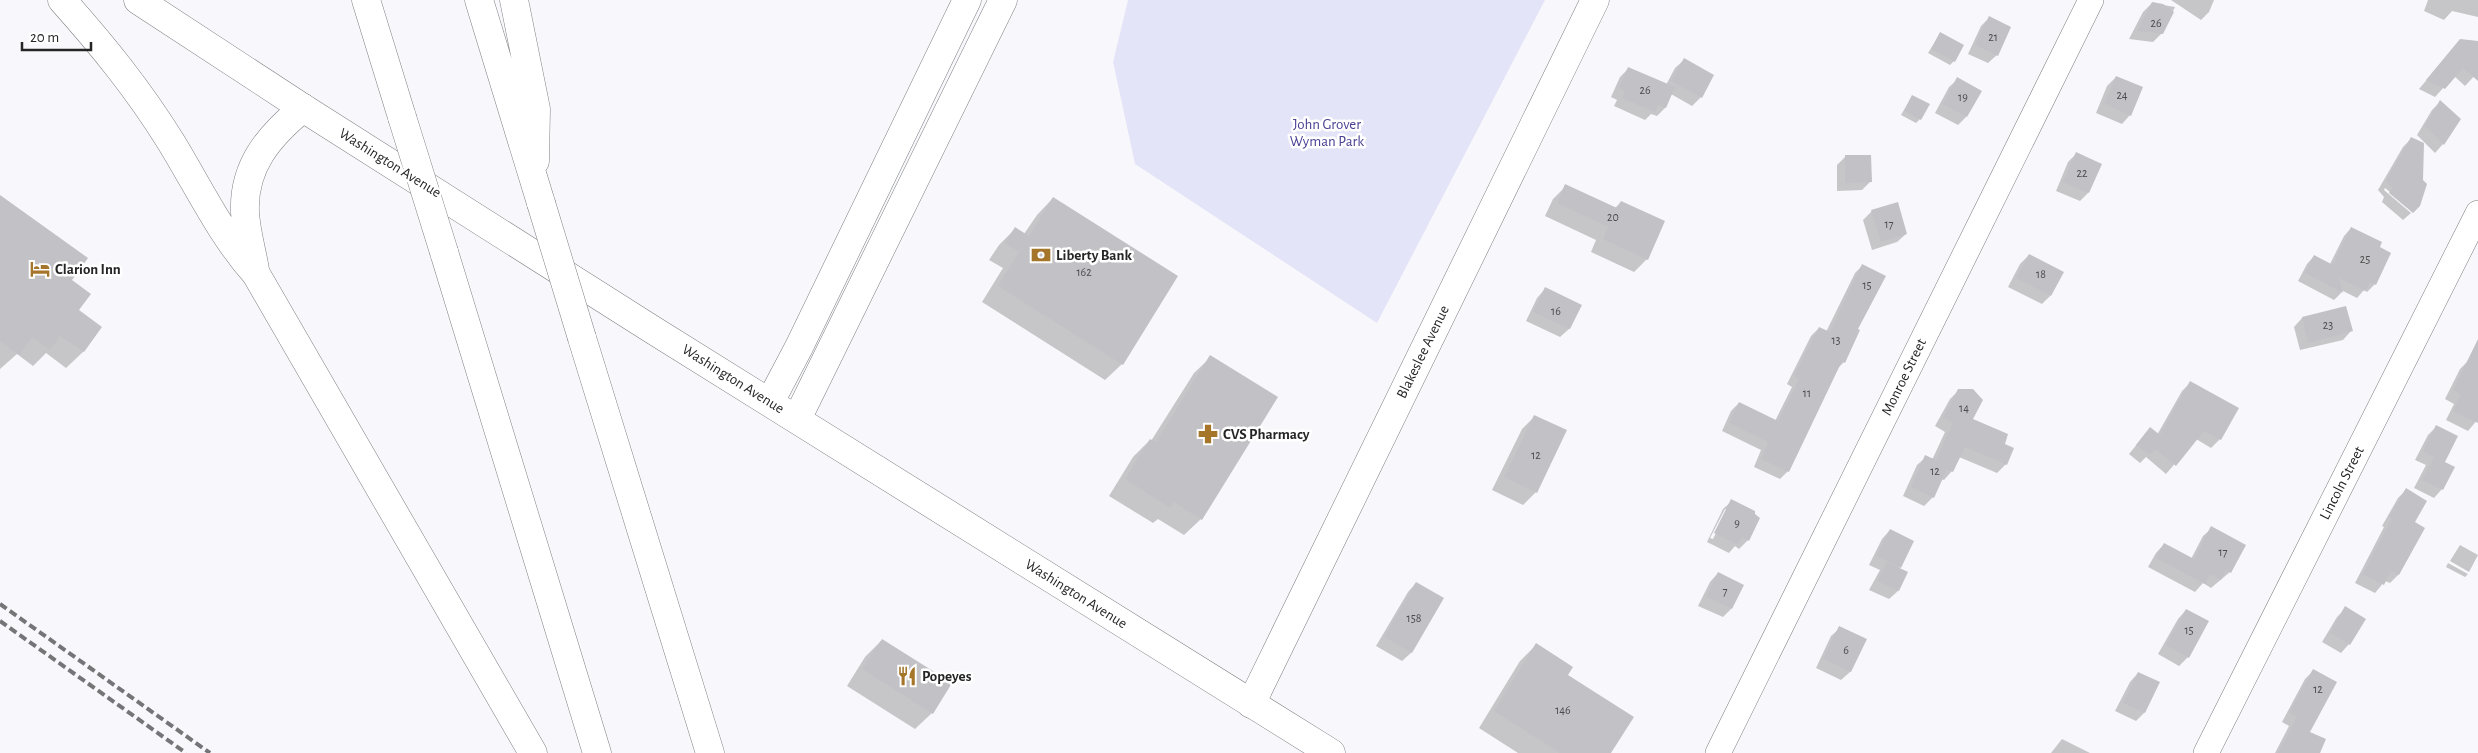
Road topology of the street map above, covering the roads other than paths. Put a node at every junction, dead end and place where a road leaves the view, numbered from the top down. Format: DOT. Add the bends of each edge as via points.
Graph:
graph roads {
  1 [pos="62,0"];
  2 [pos="138,0"];
  3 [pos="366,0"];
  4 [pos="479,0"];
  5 [pos="514,0"];
  6 [pos="967,0"];
  7 [pos="1003,0"];
  8 [pos="1595,0"];
  9 [pos="2091,0"];
  10 [pos="303,108"];
  11 [pos="537,191"];
  12 [pos="2478,213"];
  13 [pos="256,274"];
  14 [pos="770,402"];
  15 [pos="797,419"];
  16 [pos="1251,704"];
  17 [pos="533,753"];
  18 [pos="597,753"];
  19 [pos="710,753"];
  20 [pos="1331,753"];
  21 [pos="1718,753"];
  22 [pos="2206,753"];
  1 -- 13 [label="main road" via="112,56 144,100 232,244"];
  2 -- 10 [label="main road, Washington Avenue"];
  3 -- 18 [label="main road, bridge"];
  4 -- 11 [label="main road"];
  5 -- 11 [label="main road" via="536,110"];
  6 -- 14 [label="main road"];
  7 -- 15 [label="main road"];
  8 -- 16 [label="main road, Blakeslee Avenue"];
  9 -- 21 [label="street, Monroe Street"];
  10 -- 13 [label="main road" via="267,142 249,176 245,214"];
  10 -- 14 [label="main road, Washington Avenue"];
  11 -- 19 [label="main road, bridge"];
  12 -- 22 [label="street, Lincoln Street"];
  13 -- 17 [label="main road"];
  14 -- 15 [label="main road, Washington Avenue"];
  15 -- 16 [label="main road, Washington Avenue"];
  16 -- 20 [label="main road, Washington Avenue"];
}
